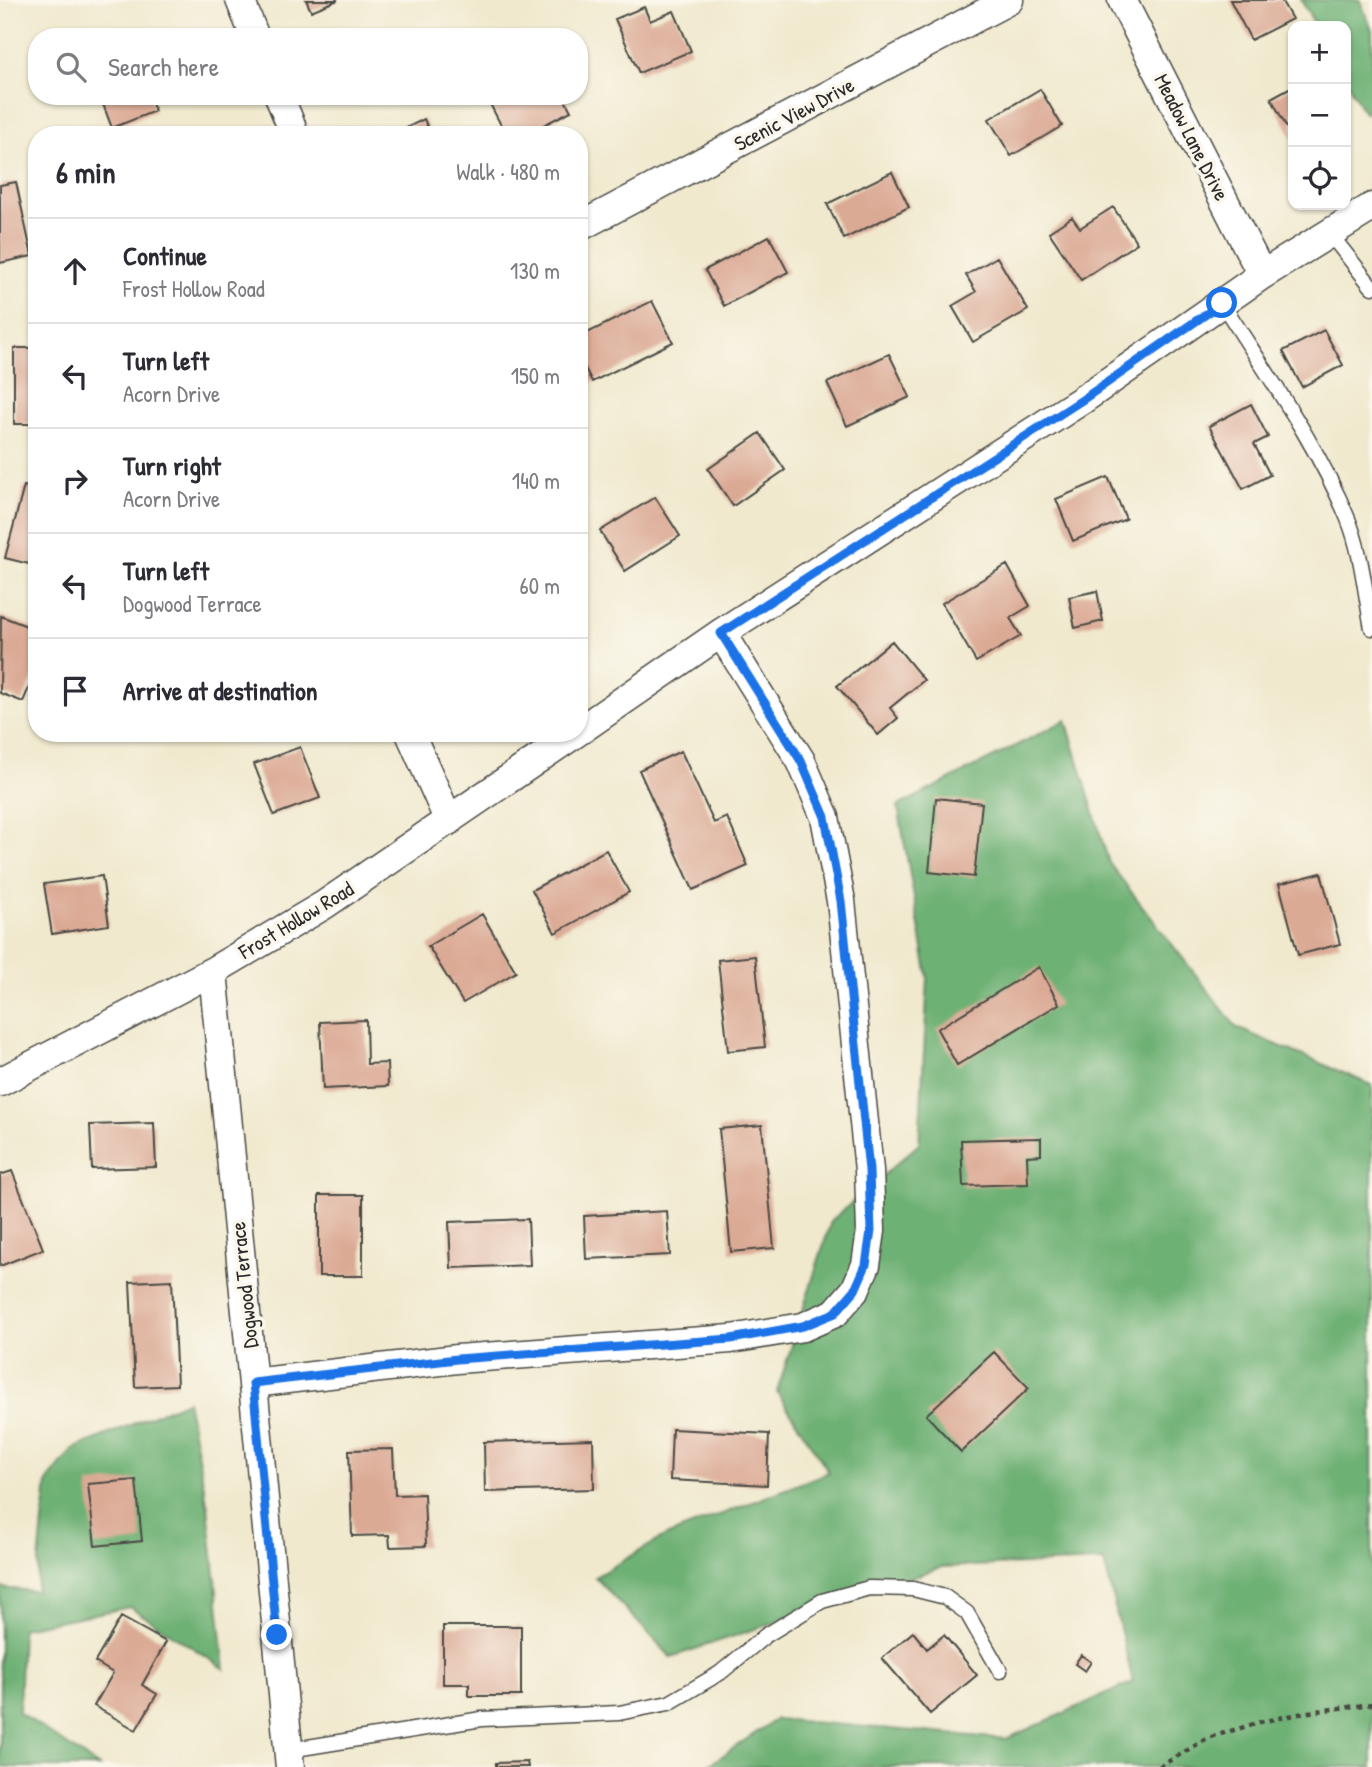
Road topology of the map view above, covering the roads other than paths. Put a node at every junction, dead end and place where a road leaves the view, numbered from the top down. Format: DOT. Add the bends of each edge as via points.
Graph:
graph roads {
  1 [pos="240,0"];
  2 [pos="1009,0"];
  3 [pos="1122,0"];
  4 [pos="251,28"];
  5 [pos="283,105"];
  6 [pos="291,126"];
  7 [pos="1372,207"];
  8 [pos="588,222"];
  9 [pos="1330,234"];
  10 [pos="1262,275"];
  11 [pos="1372,287"];
  12 [pos="1222,303"];
  13 [pos="1372,628"];
  14 [pos="721,633"];
  15 [pos="588,725"];
  16 [pos="414,742"];
  17 [pos="564,742"];
  18 [pos="450,821"];
  19 [pos="213,971"];
  20 [pos="0,1082"];
  21 [pos="253,1383"];
  22 [pos="1000,1671"];
  23 [pos="289,1758"];
  1 -- 4 [label="street"];
  2 -- 8 [label="street, Scenic View Drive"];
  3 -- 10 [label="street, Meadow Lane Drive"];
  5 -- 6 [label="street"];
  7 -- 9 [label="street, Frost Hollow Road"];
  9 -- 10 [label="street, Frost Hollow Road"];
  9 -- 11 [label="lane"];
  10 -- 12 [label="street, Frost Hollow Road"];
  12 -- 13 [label="lane" via="1322,462 1349,521"];
  12 -- 14 [label="street, Frost Hollow Road" via="1082,400"];
  14 -- 15 [label="street, Frost Hollow Road"];
  14 -- 21 [label="street" via="801,761 825,817 841,901 869,1170 871,1231 866,1265 855,1290 835,1313 803,1326 731,1339 457,1359"];
  16 -- 18 [label="street"];
  17 -- 18 [label="street, Frost Hollow Road"];
  18 -- 19 [label="street, Frost Hollow Road" via="324,905"];
  19 -- 20 [label="street, Frost Hollow Road"];
  19 -- 21 [label="street, Dogwood Terrace"];
  21 -- 23 [label="street, Dogwood Terrace"];
  22 -- 23 [label="lane" via="967,1614 945,1597 913,1589 869,1588 822,1601 669,1703 619,1713 482,1719"];
}
